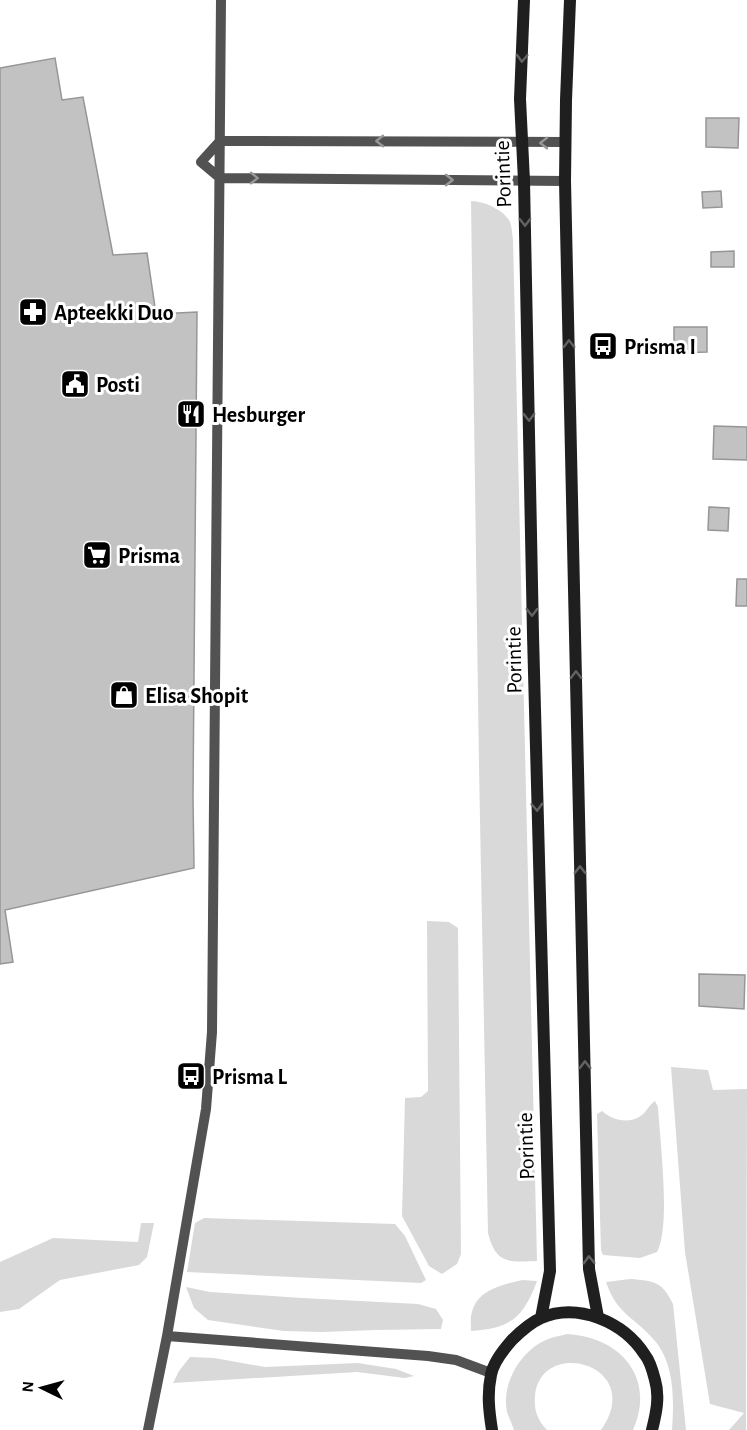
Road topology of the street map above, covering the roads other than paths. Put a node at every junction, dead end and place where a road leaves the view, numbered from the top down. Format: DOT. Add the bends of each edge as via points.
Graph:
graph roads {
  1 [pos="220,0"];
  2 [pos="524,0"];
  3 [pos="570,0"];
  4 [pos="220,141"];
  5 [pos="565,142"];
  6 [pos="522,143"];
  7 [pos="220,178"];
  8 [pos="565,181"];
  9 [pos="524,182"];
  10 [pos="598,1317"];
  11 [pos="541,1318"];
  12 [pos="167,1336"];
  13 [pos="491,1373"];
  14 [pos="148,1430"];
  15 [pos="492,1430"];
  16 [pos="652,1430"];
  1 -- 4 [label="lane"];
  2 -- 6 [label="main road, Porintie, one-way"];
  3 -- 5 [label="main road"];
  6 -- 4 [label="lane, one-way"];
  4 -- 7 [label="lane"];
  4 -- 7 [label="lane" via="201,162"];
  5 -- 6 [label="lane, one-way"];
  5 -- 8 [label="main road"];
  6 -- 9 [label="main road, Porintie"];
  7 -- 9 [label="lane, one-way"];
  7 -- 12 [label="lane" via="212,1032 206,1109"];
  8 -- 9 [label="lane"];
  10 -- 8 [label="main road, one-way" via="589,1269"];
  9 -- 11 [label="main road, Porintie, one-way" via="550,1271"];
  10 -- 11 [label="main road" via="571,1311"];
  10 -- 16 [label="main road" via="624,1331 645,1355 656,1382 657,1411"];
  11 -- 13 [label="main road" via="505,1347"];
  12 -- 13 [label="lane" via="428,1356 456,1360"];
  12 -- 14 [label="lane"];
  13 -- 15 [label="main road" via="488,1404"];
}
